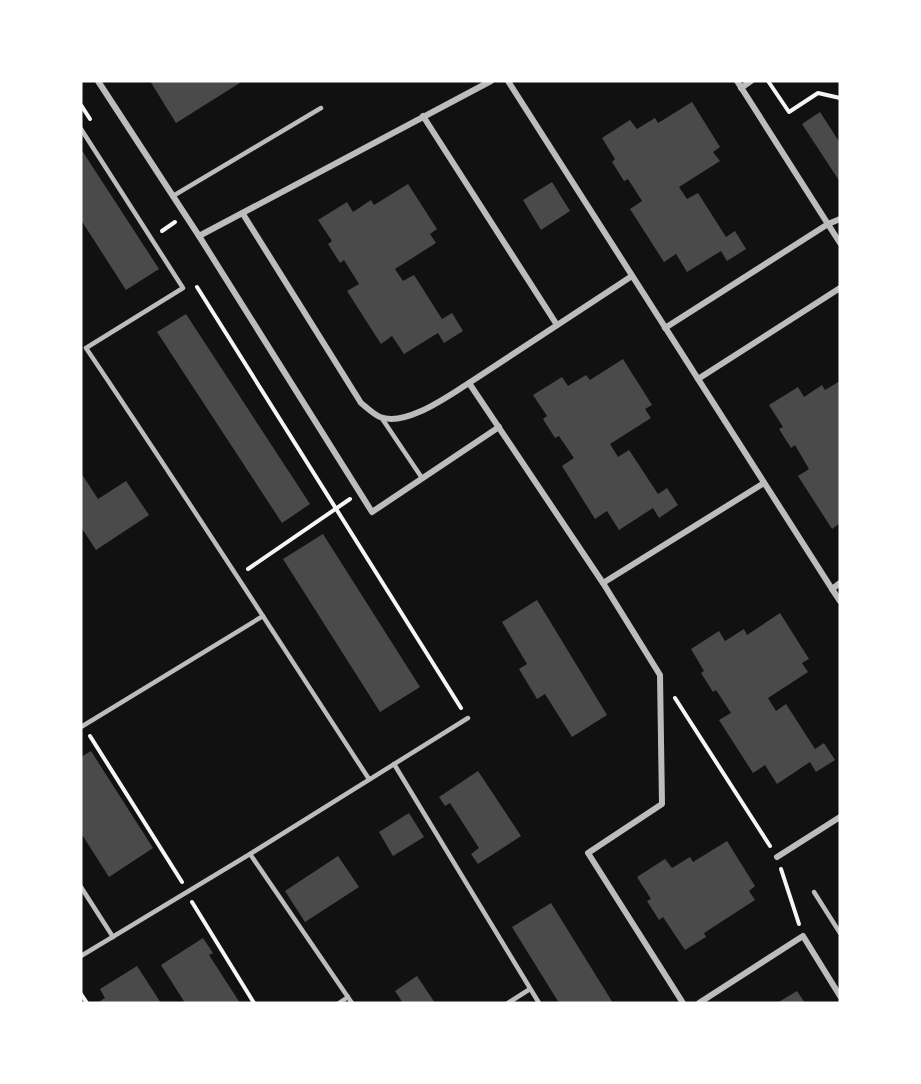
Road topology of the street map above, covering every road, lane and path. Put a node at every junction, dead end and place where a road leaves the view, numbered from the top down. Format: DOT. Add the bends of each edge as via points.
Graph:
graph roads {
  1 [pos="98,81"];
  2 [pos="491,81"];
  3 [pos="508,81"];
  4 [pos="737,81"];
  5 [pos="751,81"];
  6 [pos="768,81"];
  7 [pos="741,88"];
  8 [pos="840,98"];
  9 [pos="81,105"];
  10 [pos="321,108"];
  11 [pos="423,116"];
  12 [pos="94,125"];
  13 [pos="81,129"];
  14 [pos="172,196"];
  15 [pos="243,214"];
  16 [pos="840,219"];
  17 [pos="828,224"];
  18 [pos="161,231"];
  19 [pos="199,236"];
  20 [pos="167,241"];
  21 [pos="840,243"];
  22 [pos="632,276"];
  23 [pos="192,280"];
  24 [pos="840,288"];
  25 [pos="557,325"];
  26 [pos="665,328"];
  27 [pos="698,379"];
  28 [pos="469,382"];
  29 [pos="381,417"];
  30 [pos="499,427"];
  31 [pos="422,478"];
  32 [pos="764,483"];
  33 [pos="360,493"];
  34 [pos="337,507"];
  35 [pos="237,577"];
  36 [pos="603,583"];
  37 [pos="840,584"];
  38 [pos="832,589"];
  39 [pos="840,601"];
  40 [pos="263,616"];
  41 [pos="660,675"];
  42 [pos="468,718"];
  43 [pos="82,726"];
  44 [pos="394,764"];
  45 [pos="369,779"];
  46 [pos="840,817"];
  47 [pos="250,854"];
  48 [pos="777,857"];
  49 [pos="81,887"];
  50 [pos="188,891"];
  51 [pos="814,892"];
  52 [pos="840,933"];
  53 [pos="803,936"];
  54 [pos="113,937"];
  55 [pos="81,956"];
  56 [pos="531,989"];
  57 [pos="81,994"];
  58 [pos="840,996"];
  59 [pos="348,998"];
  60 [pos="87,1003"];
  61 [pos="254,1003"];
  62 [pos="339,1003"];
  63 [pos="352,1003"];
  64 [pos="508,1003"];
  65 [pos="539,1003"];
  66 [pos="683,1003"];
  67 [pos="699,1003"];
  1 -- 14 [label="street"];
  2 -- 11 [label="street"];
  3 -- 22 [label="street"];
  4 -- 7 [label="street"];
  5 -- 7 [label="street"];
  6 -- 8 [label="path" via="789,112 818,93"];
  7 -- 17 [label="street"];
  9 -- 12 [label="path"];
  10 -- 14 [label="lane"];
  11 -- 15 [label="street"];
  11 -- 25 [label="street"];
  13 -- 35 [label="lane" via="183,288 86,348"];
  14 -- 19 [label="street"];
  15 -- 19 [label="street"];
  15 -- 29 [label="street" via="361,403"];
  16 -- 17 [label="street"];
  17 -- 21 [label="street"];
  17 -- 26 [label="street"];
  18 -- 20 [label="path"];
  19 -- 33 [label="street"];
  22 -- 25 [label="street"];
  22 -- 26 [label="street"];
  23 -- 34 [label="path"];
  24 -- 27 [label="street"];
  25 -- 28 [label="street"];
  26 -- 27 [label="street"];
  27 -- 32 [label="street"];
  28 -- 29 [label="street" via="407,417"];
  28 -- 30 [label="street"];
  29 -- 31 [label="lane"];
  30 -- 31 [label="street"];
  30 -- 36 [label="street"];
  31 -- 33 [label="street" via="372,512"];
  32 -- 36 [label="street"];
  32 -- 38 [label="street"];
  33 -- 34 [label="path"];
  34 -- 35 [label="path"];
  34 -- 42 [label="path"];
  35 -- 40 [label="lane"];
  36 -- 41 [label="street"];
  37 -- 38 [label="street"];
  38 -- 39 [label="street"];
  40 -- 43 [label="lane"];
  40 -- 45 [label="lane"];
  41 -- 48 [label="path"];
  41 -- 66 [label="street" via="662,804 588,853"];
  42 -- 44 [label="lane"];
  43 -- 50 [label="path"];
  44 -- 45 [label="lane"];
  44 -- 56 [label="lane"];
  45 -- 47 [label="lane"];
  46 -- 48 [label="street"];
  47 -- 50 [label="lane"];
  47 -- 59 [label="lane"];
  48 -- 53 [label="path"];
  49 -- 54 [label="lane"];
  50 -- 54 [label="lane"];
  50 -- 61 [label="path"];
  51 -- 52 [label="lane"];
  53 -- 58 [label="street"];
  53 -- 67 [label="street"];
  54 -- 55 [label="lane"];
  56 -- 64 [label="lane"];
  56 -- 65 [label="lane"];
  57 -- 60 [label="path"];
  59 -- 62 [label="lane"];
  59 -- 63 [label="lane"];
}
